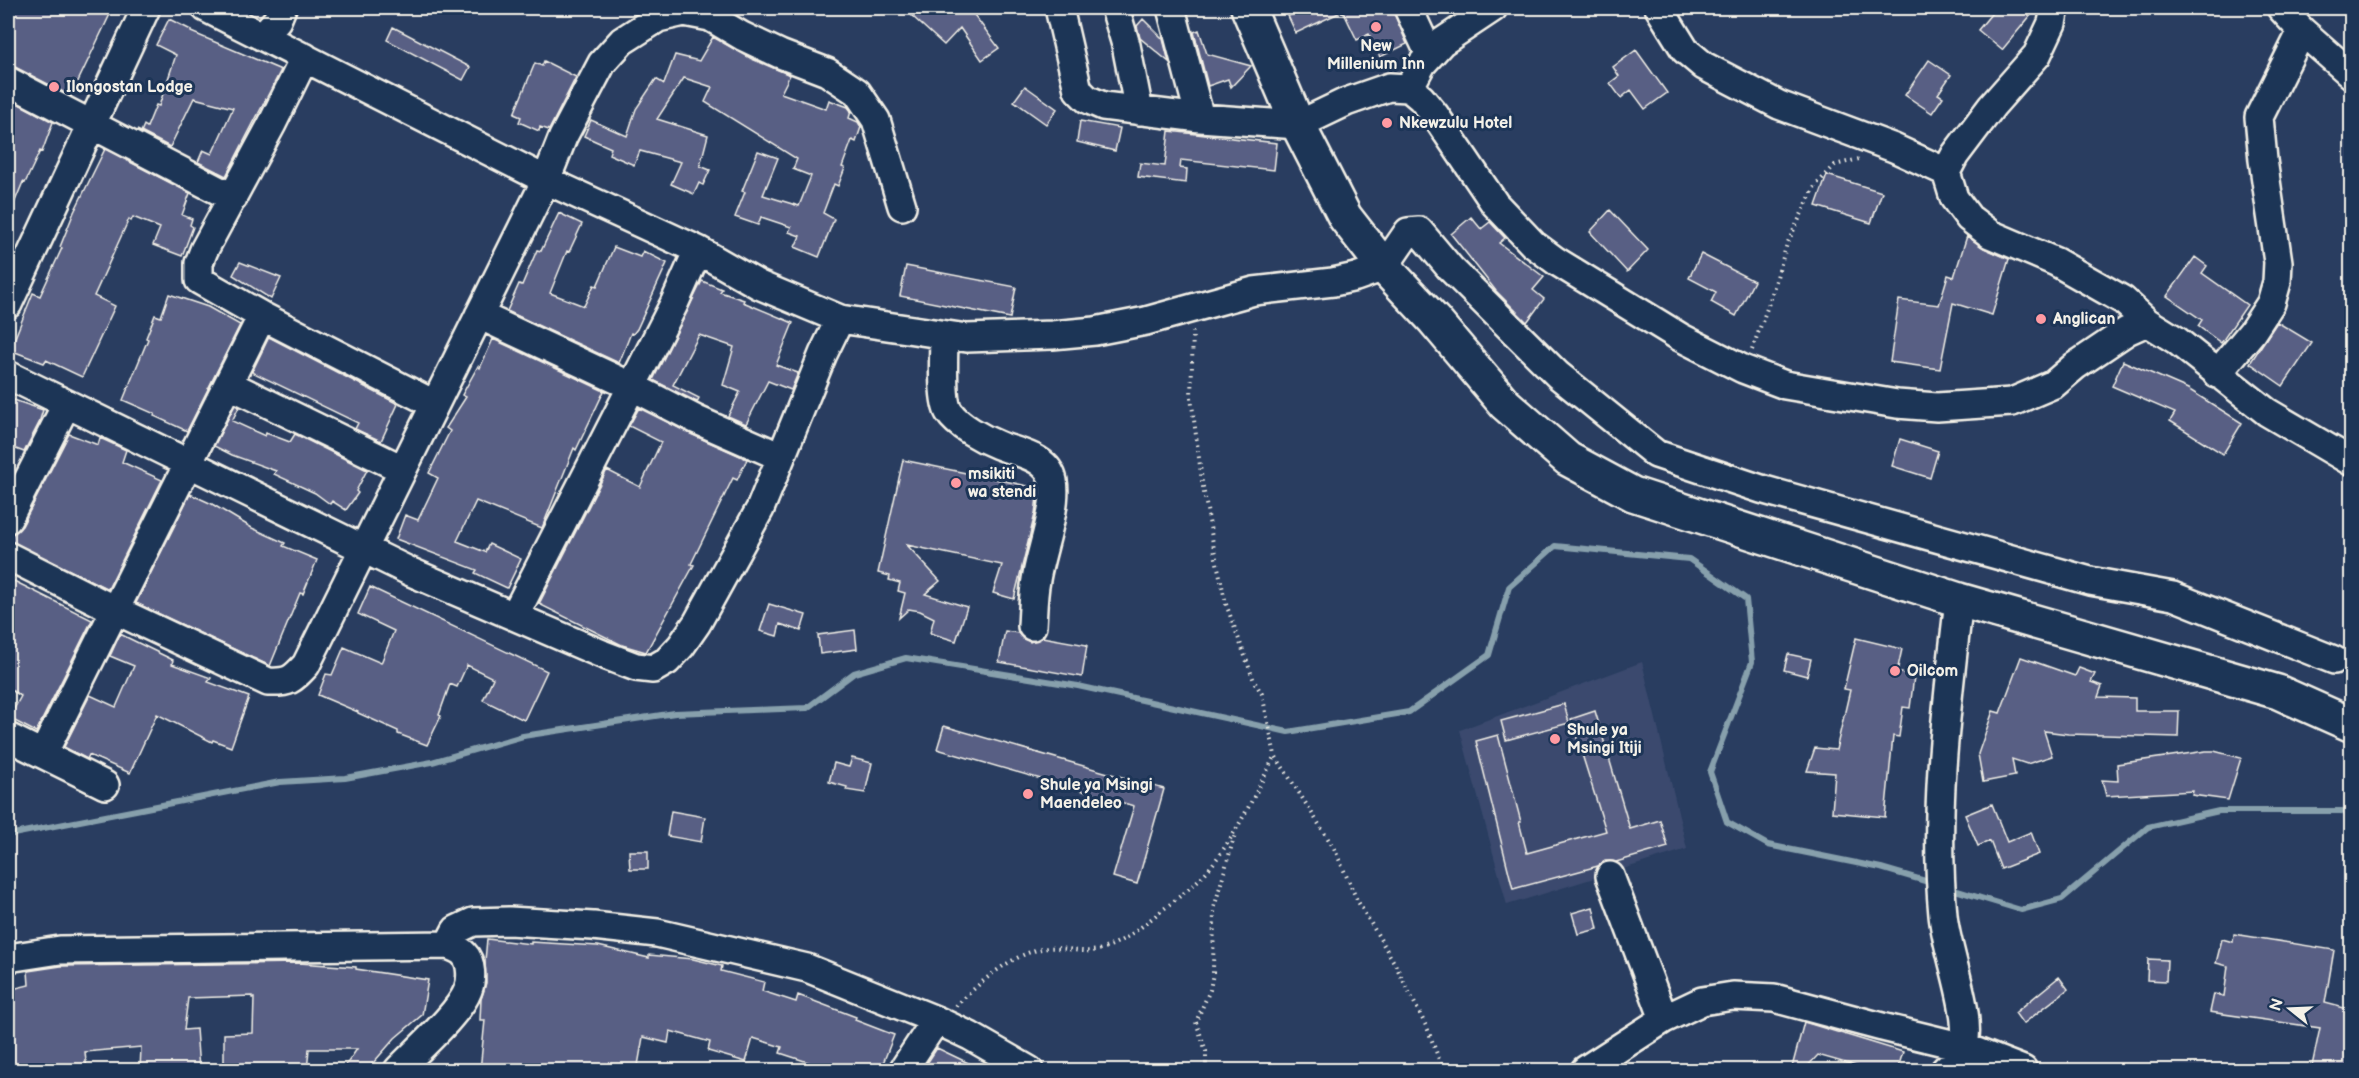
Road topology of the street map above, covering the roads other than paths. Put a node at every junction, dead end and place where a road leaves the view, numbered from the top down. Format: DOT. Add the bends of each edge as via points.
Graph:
graph roads {
  1 [pos="146,8"];
  2 [pos="206,8"];
  3 [pos="282,8"];
  4 [pos="1059,8"];
  5 [pos="1115,8"];
  6 [pos="1172,8"];
  7 [pos="1248,8"];
  8 [pos="1408,8"];
  9 [pos="1493,8"];
  10 [pos="1659,8"];
  11 [pos="2055,8"];
  12 [pos="2281,8"];
  13 [pos="687,10"];
  14 [pos="2302,31"];
  15 [pos="264,36"];
  16 [pos="1430,55"];
  17 [pos="305,57"];
  18 [pos="2352,75"];
  19 [pos="8,81"];
  20 [pos="1409,88"];
  21 [pos="1139,111"];
  22 [pos="1200,118"];
  23 [pos="92,124"];
  24 [pos="1298,125"];
  25 [pos="1946,172"];
  26 [pos="546,180"];
  27 [pos="233,198"];
  28 [pos="902,206"];
  29 [pos="698,250"];
  30 [pos="1384,267"];
  31 [pos="8,304"];
  32 [pos="479,315"];
  33 [pos="262,316"];
  34 [pos="840,319"];
  35 [pos="2147,322"];
  36 [pos="944,335"];
  37 [pos="2217,374"];
  38 [pos="8,375"];
  39 [pos="228,384"];
  40 [pos="631,386"];
  41 [pos="434,404"];
  42 [pos="66,405"];
  43 [pos="781,457"];
  44 [pos="2351,460"];
  45 [pos="188,463"];
  46 [pos="402,469"];
  47 [pos="8,519"];
  48 [pos="363,547"];
  49 [pos="8,556"];
  50 [pos="1959,600"];
  51 [pos="115,610"];
  52 [pos="515,615"];
  53 [pos="1032,626"];
  54 [pos="2334,660"];
  55 [pos="2352,724"];
  56 [pos="8,737"];
  57 [pos="43,754"];
  58 [pos="105,784"];
  59 [pos="1610,876"];
  60 [pos="448,945"];
  61 [pos="8,958"];
  62 [pos="1664,1019"];
  63 [pos="936,1020"];
  64 [pos="1964,1047"];
  65 [pos="399,1071"];
  66 [pos="903,1071"];
  67 [pos="1029,1071"];
  68 [pos="1585,1071"];
  69 [pos="1945,1071"];
  70 [pos="2023,1071"];
  1 -- 23 [label="street"];
  2 -- 15 [label="street"];
  3 -- 15 [label="street"];
  4 -- 21 [label="street" via="1078,90 1103,106"];
  5 -- 21 [label="street"];
  6 -- 22 [label="street"];
  7 -- 24 [label="main road"];
  8 -- 16 [label="street"];
  9 -- 16 [label="street" via="1442,42"];
  10 -- 25 [label="street" via="1685,50 1704,66 1779,105"];
  11 -- 25 [label="street" via="2037,55 1986,113"];
  12 -- 14 [label="street"];
  13 -- 26 [label="street" via="658,18 622,41 602,63 563,136"];
  13 -- 28 [label="street" via="827,72 857,92 876,120"];
  14 -- 18 [label="street"];
  14 -- 37 [label="street" via="2259,117 2278,262 2277,282 2271,303"];
  15 -- 17 [label="street"];
  16 -- 20 [label="street"];
  17 -- 26 [label="street"];
  17 -- 27 [label="street"];
  19 -- 23 [label="street"];
  20 -- 24 [label="street" via="1389,87"];
  20 -- 35 [label="street" via="1434,115 1495,204 1533,244 1643,315 1743,369 1785,385 1937,407 2012,402 2054,384 2127,331"];
  21 -- 22 [label="street"];
  22 -- 24 [label="street"];
  23 -- 27 [label="street"];
  23 -- 31 [label="street"];
  24 -- 30 [label="main road" via="1345,218"];
  25 -- 35 [label="street" via="1954,198 1969,218 1990,234 2086,278 2123,300"];
  26 -- 29 [label="street"];
  26 -- 32 [label="street"];
  27 -- 33 [label="street" via="204,250 199,280"];
  29 -- 34 [label="street" via="759,285"];
  29 -- 40 [label="street"];
  30 -- 36 [label="street" via="1333,282 1254,291 1146,321 1052,335"];
  30 -- 50 [label="main road" via="1505,404 1568,459 1633,494"];
  30 -- 54 [label="street" via="1408,232 1419,231 1450,268 1557,375 1656,454 1761,489 2090,581 2173,596"];
  32 -- 40 [label="street"];
  32 -- 41 [label="street"];
  33 -- 39 [label="street"];
  33 -- 41 [label="street"];
  34 -- 36 [label="street"];
  34 -- 43 [label="street"];
  35 -- 37 [label="street"];
  36 -- 53 [label="street" via="948,411 960,424 996,445 1031,456 1053,480 1052,511 1036,580"];
  37 -- 44 [label="street" via="2267,412"];
  38 -- 42 [label="street"];
  39 -- 45 [label="street"];
  39 -- 46 [label="street"];
  40 -- 43 [label="street"];
  40 -- 52 [label="street"];
  41 -- 46 [label="street"];
  42 -- 45 [label="street"];
  42 -- 47 [label="street"];
  43 -- 52 [label="street" via="760,509 697,623 667,661 653,669 636,667"];
  45 -- 48 [label="street"];
  45 -- 51 [label="street"];
  46 -- 48 [label="street"];
  48 -- 51 [label="street" via="306,665 287,683 268,682"];
  48 -- 52 [label="street" via="411,572"];
  49 -- 51 [label="street"];
  50 -- 55 [label="main road" via="2278,692"];
  50 -- 64 [label="street" via="1943,739 1939,841 1943,917 1966,1027"];
  51 -- 57 [label="street"];
  56 -- 57 [label="street"];
  57 -- 58 [label="street"];
  59 -- 62 [label="street"];
  60 -- 61 [label="street" via="60,950"];
  60 -- 63 [label="street" via="456,930 473,921 657,933 807,968"];
  60 -- 65 [label="street" via="467,960 471,978 468,990"];
  62 -- 64 [label="street" via="1702,1002 1733,996 1774,998"];
  62 -- 68 [label="street"];
  63 -- 66 [label="street"];
  63 -- 67 [label="street"];
  64 -- 69 [label="street"];
  64 -- 70 [label="street"];
}
